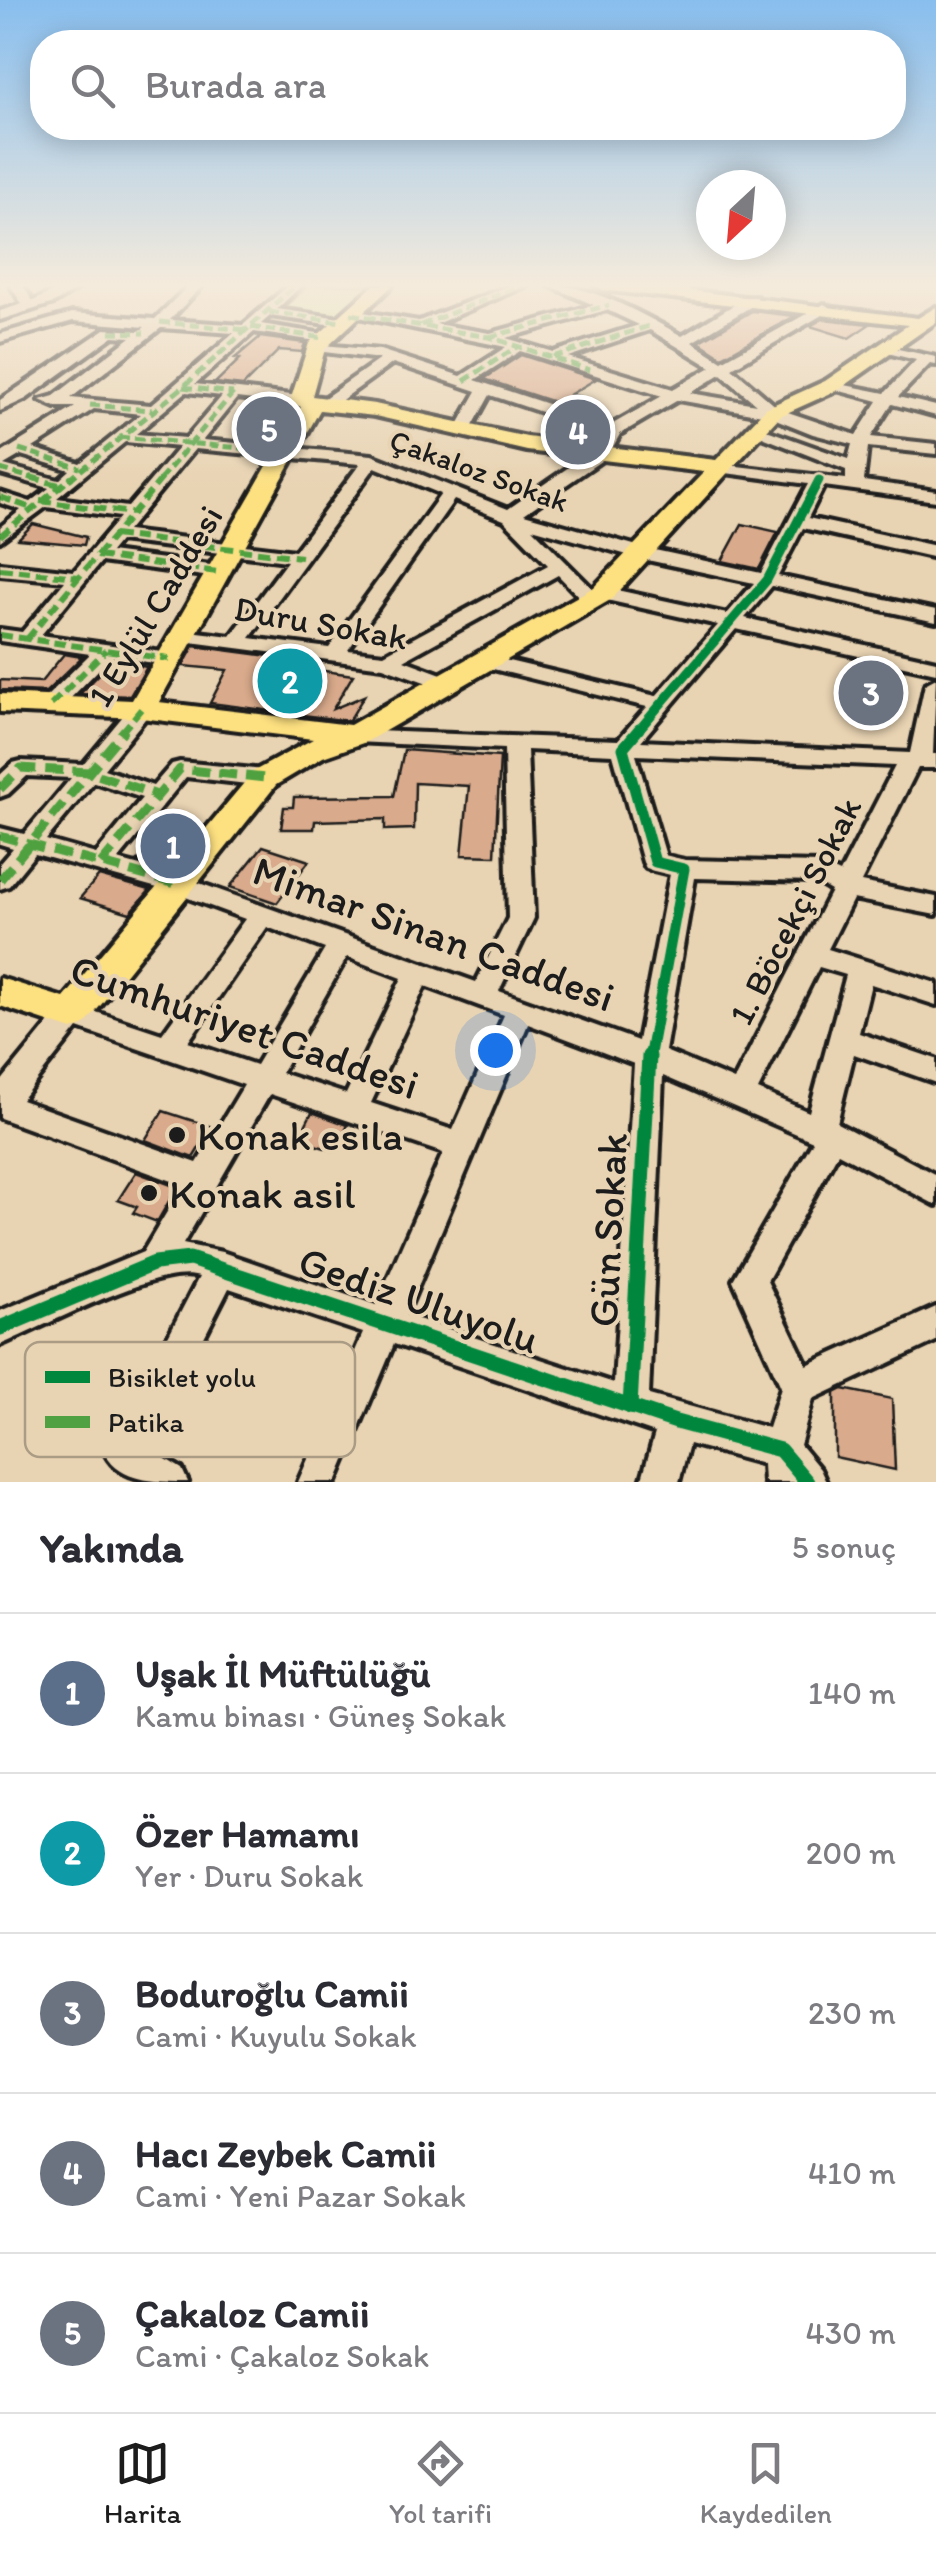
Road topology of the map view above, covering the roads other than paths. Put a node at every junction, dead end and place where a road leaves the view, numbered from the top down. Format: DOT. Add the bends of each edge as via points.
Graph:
graph roads {
  1 [pos="79,354"];
  2 [pos="118,354"];
  3 [pos="221,354"];
  4 [pos="319,354"];
  5 [pos="373,354"];
  6 [pos="505,354"];
  7 [pos="544,354"];
  8 [pos="562,354"];
  9 [pos="702,354"];
  10 [pos="746,354"];
  11 [pos="862,354"];
  12 [pos="875,354"];
  13 [pos="553,357"];
  14 [pos="390,358"];
  15 [pos="931,360"];
  16 [pos="724,367"];
  17 [pos="464,381"];
  18 [pos="830,384"];
  19 [pos="183,387"];
  20 [pos="486,389"];
  21 [pos="0,392"];
  22 [pos="233,393"];
  23 [pos="672,394"];
  24 [pos="21,396"];
  25 [pos="886,399"];
  26 [pos="56,402"];
  27 [pos="313,402"];
  28 [pos="90,405"];
  29 [pos="0,406"];
  30 [pos="152,410"];
  31 [pos="936,411"];
  32 [pos="773,412"];
  33 [pos="463,430"];
  34 [pos="613,431"];
  35 [pos="755,431"];
  36 [pos="936,431"];
  37 [pos="119,436"];
  38 [pos="860,441"];
  39 [pos="191,443"];
  40 [pos="931,448"];
  41 [pos="19,449"];
  42 [pos="286,452"];
  43 [pos="602,452"];
  44 [pos="372,460"];
  45 [pos="0,465"];
  46 [pos="718,467"];
  47 [pos="80,468"];
  48 [pos="854,476"];
  49 [pos="818,480"];
  50 [pos="59,485"];
  51 [pos="451,492"];
  52 [pos="936,496"];
  53 [pos="0,497"];
  54 [pos="35,505"];
  55 [pos="132,513"];
  56 [pos="510,516"];
  57 [pos="798,521"];
  58 [pos="114,535"];
  59 [pos="0,536"];
  60 [pos="638,552"];
  61 [pos="936,552"];
  62 [pos="97,556"];
  63 [pos="301,556"];
  64 [pos="225,562"];
  65 [pos="560,566"];
  66 [pos="0,569"];
  67 [pos="79,578"];
  68 [pos="767,580"];
  69 [pos="598,597"];
  70 [pos="936,616"];
  71 [pos="729,621"];
  72 [pos="0,635"];
  73 [pos="27,639"];
  74 [pos="240,640"];
  75 [pos="176,647"];
  76 [pos="106,650"];
  77 [pos="336,652"];
  78 [pos="387,661"];
  79 [pos="488,662"];
  80 [pos="936,667"];
  81 [pos="447,684"];
  82 [pos="936,684"];
  83 [pos="0,703"];
  84 [pos="659,703"];
  85 [pos="51,705"];
  86 [pos="141,709"];
  87 [pos="355,734"];
  88 [pos="515,743"];
  89 [pos="623,748"];
  90 [pos="922,761"];
  91 [pos="89,772"];
  92 [pos="265,778"];
  93 [pos="0,788"];
  94 [pos="157,795"];
  95 [pos="0,836"];
  96 [pos="29,844"];
  97 [pos="101,864"];
  98 [pos="684,869"];
  99 [pos="0,880"];
  100 [pos="179,885"];
  101 [pos="846,888"];
  102 [pos="936,906"];
  103 [pos="261,916"];
  104 [pos="341,945"];
  105 [pos="812,954"];
  106 [pos="861,970"];
  107 [pos="418,973"];
  108 [pos="0,992"];
  109 [pos="936,994"];
  110 [pos="482,996"];
  111 [pos="520,1011"];
  112 [pos="72,1015"];
  113 [pos="844,1039"];
  114 [pos="168,1048"];
  115 [pos="648,1056"];
  116 [pos="936,1071"];
  117 [pos="262,1079"];
  118 [pos="742,1093"];
  119 [pos="0,1105"];
  120 [pos="353,1110"];
  121 [pos="826,1132"];
  122 [pos="462,1146"];
  123 [pos="204,1178"];
  124 [pos="936,1190"];
  125 [pos="155,1263"];
  126 [pos="222,1267"];
  127 [pos="388,1322"];
  128 [pos="936,1324"];
  129 [pos="0,1328"];
  130 [pos="183,1342"];
  131 [pos="799,1387"];
  132 [pos="355,1396"];
  133 [pos="630,1407"];
  134 [pos="676,1422"];
  135 [pos="128,1457"];
  136 [pos="328,1457"];
  137 [pos="782,1466"];
  138 [pos="169,1482"];
  139 [pos="317,1482"];
  140 [pos="660,1482"];
  141 [pos="807,1482"];
  1 -- 24 [label="street"];
  2 -- 26 [label="street"];
  3 -- 19 [label="street"];
  4 -- 27 [label="main road, 1 Eylül Caddesi"];
  5 -- 14 [label="street"];
  6 -- 17 [label="street"];
  7 -- 13 [label="street"];
  8 -- 13 [label="street"];
  9 -- 16 [label="street"];
  10 -- 16 [label="street"];
  11 -- 32 [label="main road"];
  12 -- 18 [label="main road"];
  13 -- 23 [label="street"];
  14 -- 17 [label="street"];
  14 -- 27 [label="street"];
  15 -- 25 [label="street"];
  16 -- 23 [label="street"];
  16 -- 32 [label="street"];
  17 -- 20 [label="street"];
  18 -- 25 [label="street"];
  18 -- 32 [label="main road"];
  19 -- 22 [label="street"];
  19 -- 30 [label="street"];
  20 -- 33 [label="street"];
  20 -- 34 [label="street"];
  21 -- 24 [label="street"];
  22 -- 27 [label="street"];
  22 -- 39 [label="street"];
  23 -- 32 [label="street"];
  23 -- 34 [label="street"];
  24 -- 26 [label="street"];
  24 -- 29 [label="street"];
  25 -- 31 [label="street"];
  25 -- 38 [label="street"];
  26 -- 28 [label="street"];
  27 -- 33 [label="main road"];
  27 -- 42 [label="main road, 1 Eylül Caddesi"];
  28 -- 30 [label="street"];
  28 -- 41 [label="street"];
  30 -- 37 [label="street"];
  32 -- 35 [label="main road"];
  32 -- 38 [label="street" via="785,425"];
  33 -- 43 [label="main road"];
  34 -- 43 [label="street"];
  35 -- 46 [label="main road"];
  35 -- 48 [label="street"];
  36 -- 40 [label="street"];
  37 -- 39 [label="street, Çakaloz Sokak"];
  37 -- 47 [label="street"];
  38 -- 40 [label="street"];
  38 -- 48 [label="street"];
  39 -- 42 [label="street, Çakaloz Sokak"];
  39 -- 55 [label="street"];
  41 -- 45 [label="street"];
  41 -- 47 [label="street"];
  42 -- 44 [label="street, Çakaloz Sokak"];
  42 -- 64 [label="main road, 1 Eylül Caddesi"];
  43 -- 46 [label="main road"];
  43 -- 56 [label="street"];
  44 -- 51 [label="street, Çakaloz Sokak"];
  44 -- 63 [label="street"];
  45 -- 50 [label="street"];
  46 -- 49 [label="street"];
  46 -- 60 [label="main road"];
  47 -- 50 [label="street"];
  48 -- 49 [label="street"];
  48 -- 52 [label="street"];
  49 -- 57 [label="street"];
  50 -- 54 [label="street"];
  51 -- 56 [label="street, Çakaloz Sokak"];
  51 -- 77 [label="street"];
  53 -- 54 [label="street"];
  54 -- 55 [label="street"];
  54 -- 59 [label="street"];
  55 -- 58 [label="street"];
  56 -- 60 [label="street, Çakaloz Sokak"];
  56 -- 65 [label="street"];
  57 -- 61 [label="street"];
  57 -- 68 [label="street"];
  58 -- 62 [label="street"];
  58 -- 64 [label="street"];
  60 -- 68 [label="street, Çakaloz Sokak"];
  60 -- 69 [label="main road"];
  62 -- 64 [label="street"];
  62 -- 67 [label="street"];
  63 -- 64 [label="street"];
  63 -- 74 [label="street"];
  64 -- 75 [label="main road, 1 Eylül Caddesi"];
  65 -- 69 [label="street"];
  65 -- 78 [label="street"];
  66 -- 67 [label="street"];
  67 -- 73 [label="street"];
  68 -- 70 [label="street, Çakaloz Sokak"];
  68 -- 71 [label="street"];
  69 -- 71 [label="street"];
  69 -- 79 [label="main road"];
  71 -- 80 [label="street"];
  71 -- 84 [label="street"];
  72 -- 73 [label="street, Duru Sokak"];
  73 -- 76 [label="street, Duru Sokak"];
  74 -- 75 [label="street, Duru Sokak"];
  74 -- 77 [label="street, Duru Sokak"];
  75 -- 76 [label="street, Duru Sokak"];
  75 -- 86 [label="main road, 1 Eylül Caddesi"];
  76 -- 85 [label="street"];
  77 -- 78 [label="street, Duru Sokak"];
  78 -- 81 [label="street, Duru Sokak"];
  79 -- 81 [label="main road"];
  79 -- 84 [label="street"];
  81 -- 87 [label="main road"];
  82 -- 90 [label="street, 1. Böcekçi Sokak"];
  83 -- 85 [label="main road"];
  84 -- 89 [label="street"];
  85 -- 86 [label="main road"];
  86 -- 87 [label="main road"];
  86 -- 91 [label="street, 1 Eylül Caddesi"];
  87 -- 88 [label="street"];
  87 -- 92 [label="main road"];
  88 -- 89 [label="street"];
  88 -- 110 [label="street" via="521,918"];
  89 -- 90 [label="street"];
  89 -- 98 [label="street" via="654,862"];
  90 -- 101 [label="street, 1. Böcekçi Sokak"];
  91 -- 93 [label="street" via="21,768"];
  91 -- 94 [label="street"];
  91 -- 96 [label="street, 1 Eylül Caddesi"];
  92 -- 94 [label="street" via="180,769"];
  92 -- 100 [label="main road"];
  94 -- 97 [label="street"];
  95 -- 96 [label="street, Mimar Sinan Caddesi"];
  96 -- 97 [label="street, Mimar Sinan Caddesi"];
  96 -- 99 [label="street, 1 Eylül Caddesi"];
  97 -- 100 [label="street, Mimar Sinan Caddesi"];
  98 -- 101 [label="street" via="819,872"];
  98 -- 115 [label="street, Gün Sokak"];
  100 -- 103 [label="street, Mimar Sinan Caddesi"];
  100 -- 112 [label="main road"];
  101 -- 102 [label="street"];
  101 -- 105 [label="street, 1. Böcekçi Sokak"];
  103 -- 104 [label="street, Mimar Sinan Caddesi"];
  103 -- 114 [label="street"];
  104 -- 107 [label="street, Mimar Sinan Caddesi"];
  104 -- 117 [label="street"];
  105 -- 106 [label="street"];
  105 -- 118 [label="street, 1. Böcekçi Sokak"];
  106 -- 109 [label="street"];
  106 -- 113 [label="street"];
  107 -- 110 [label="street, Mimar Sinan Caddesi"];
  107 -- 120 [label="street"];
  108 -- 112 [label="main road, Cumhuriyet Caddesi"];
  110 -- 111 [label="street, Mimar Sinan Caddesi"];
  111 -- 115 [label="street, Mimar Sinan Caddesi"];
  111 -- 122 [label="street"];
  112 -- 114 [label="street, Cumhuriyet Caddesi"];
  112 -- 119 [label="street"];
  113 -- 116 [label="street"];
  113 -- 121 [label="street"];
  114 -- 117 [label="street, Cumhuriyet Caddesi"];
  115 -- 118 [label="street, Mimar Sinan Caddesi"];
  115 -- 133 [label="street, Gün Sokak"];
  117 -- 120 [label="street, Cumhuriyet Caddesi"];
  117 -- 123 [label="street"];
  118 -- 121 [label="street, Mimar Sinan Caddesi"];
  119 -- 123 [label="street"];
  120 -- 122 [label="street, Cumhuriyet Caddesi"];
  121 -- 124 [label="street, Mimar Sinan Caddesi"];
  121 -- 131 [label="street" via="750,1280"];
  122 -- 127 [label="street"];
  123 -- 125 [label="street"];
  125 -- 126 [label="street, Gediz Uluyolu" via="190,1259"];
  125 -- 129 [label="street, Gediz Uluyolu"];
  126 -- 127 [label="street, Gediz Uluyolu"];
  126 -- 130 [label="street"];
  127 -- 132 [label="street"];
  127 -- 133 [label="street, Gediz Uluyolu"];
  128 -- 131 [label="street"];
  131 -- 137 [label="street"];
  133 -- 134 [label="street, Gediz Uluyolu"];
  134 -- 137 [label="street, Gediz Uluyolu"];
  134 -- 140 [label="street"];
  135 -- 138 [label="street"];
  136 -- 139 [label="street"];
  137 -- 141 [label="street"];
}
